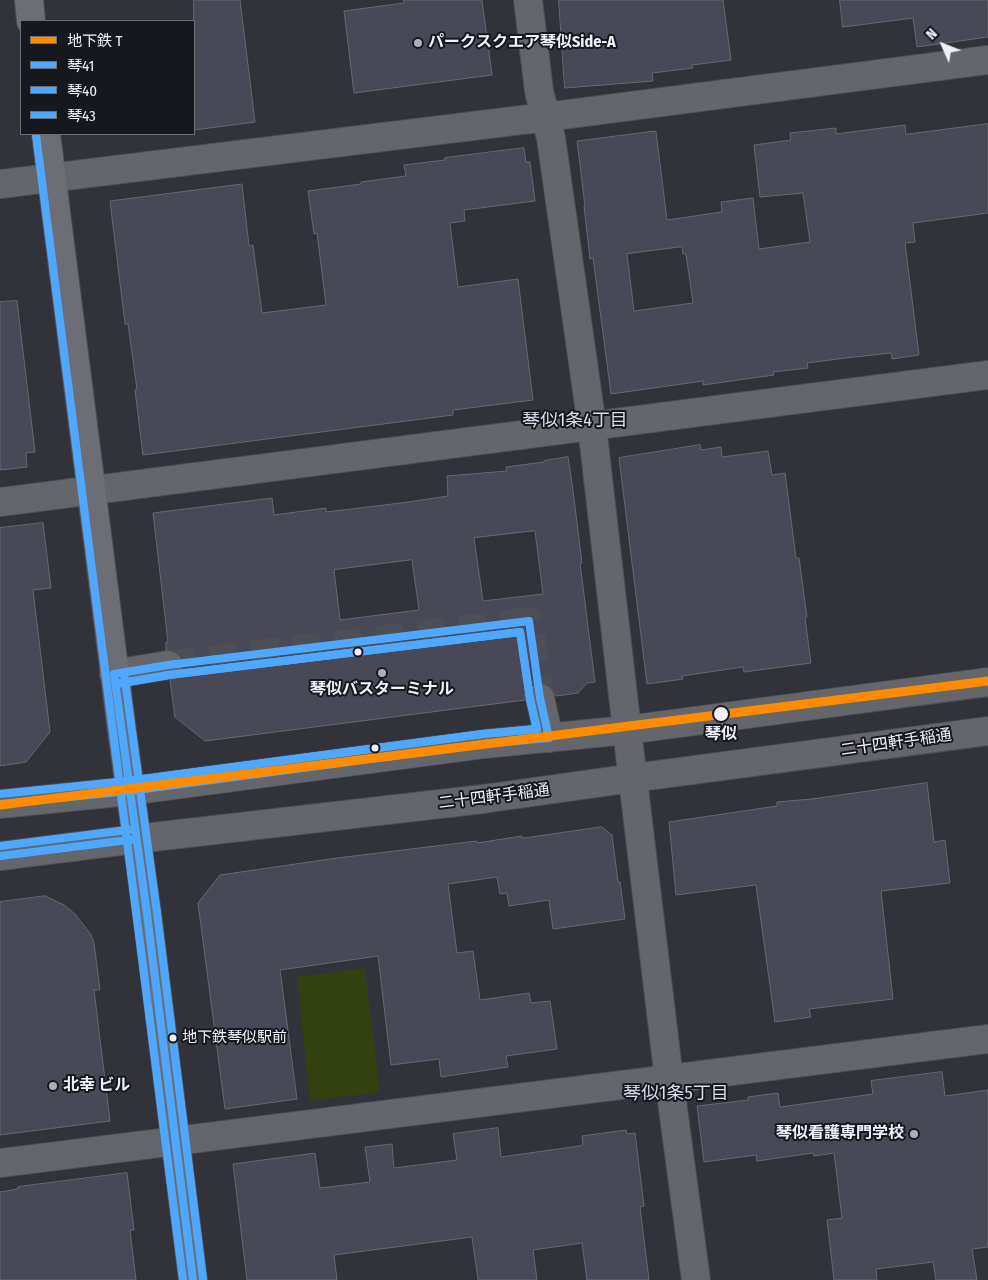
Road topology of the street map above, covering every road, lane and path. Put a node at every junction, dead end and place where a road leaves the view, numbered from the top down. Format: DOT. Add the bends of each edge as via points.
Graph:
graph roads {
  1 [pos="29,0"];
  2 [pos="528,0"];
  3 [pos="31,20"];
  4 [pos="988,60"];
  5 [pos="546,117"];
  6 [pos="46,135"];
  7 [pos="51,178"];
  8 [pos="0,184"];
  9 [pos="988,375"];
  10 [pos="592,426"];
  11 [pos="91,490"];
  12 [pos="0,502"];
  13 [pos="168,665"];
  14 [pos="114,674"];
  15 [pos="988,682"];
  16 [pos="540,698"];
  17 [pos="627,730"];
  18 [pos="988,731"];
  19 [pos="549,738"];
  20 [pos="633,778"];
  21 [pos="129,792"];
  22 [pos="0,804"];
  23 [pos="136,839"];
  24 [pos="0,856"];
  25 [pos="988,1039"];
  26 [pos="669,1079"];
  27 [pos="175,1141"];
  28 [pos="0,1163"];
  29 [pos="193,1280"];
  30 [pos="696,1280"];
  1 -- 3 [label="main road"];
  2 -- 5 [label="street" via="539,91"];
  4 -- 5 [label="street"];
  5 -- 7 [label="street"];
  5 -- 10 [label="street"];
  6 -- 7 [label="main road"];
  7 -- 8 [label="street"];
  7 -- 11 [label="main road"];
  9 -- 10 [label="street"];
  10 -- 11 [label="street"];
  10 -- 17 [label="street"];
  11 -- 12 [label="street"];
  11 -- 14 [label="main road"];
  13 -- 14 [label="street"];
  14 -- 21 [label="main road"];
  15 -- 17 [label="street"];
  16 -- 19 [label="street"];
  17 -- 19 [label="street"];
  17 -- 20 [label="street"];
  18 -- 20 [label="street, 二十四軒手稲通"];
  19 -- 21 [label="street"];
  20 -- 23 [label="street, 二十四軒手稲通" via="483,800"];
  20 -- 26 [label="street"];
  21 -- 22 [label="street"];
  21 -- 23 [label="main road"];
  23 -- 24 [label="street, 二十四軒手稲通"];
  23 -- 27 [label="main road"];
  25 -- 26 [label="street"];
  26 -- 27 [label="street"];
  26 -- 30 [label="street"];
  27 -- 28 [label="street"];
  27 -- 29 [label="main road"];
}
